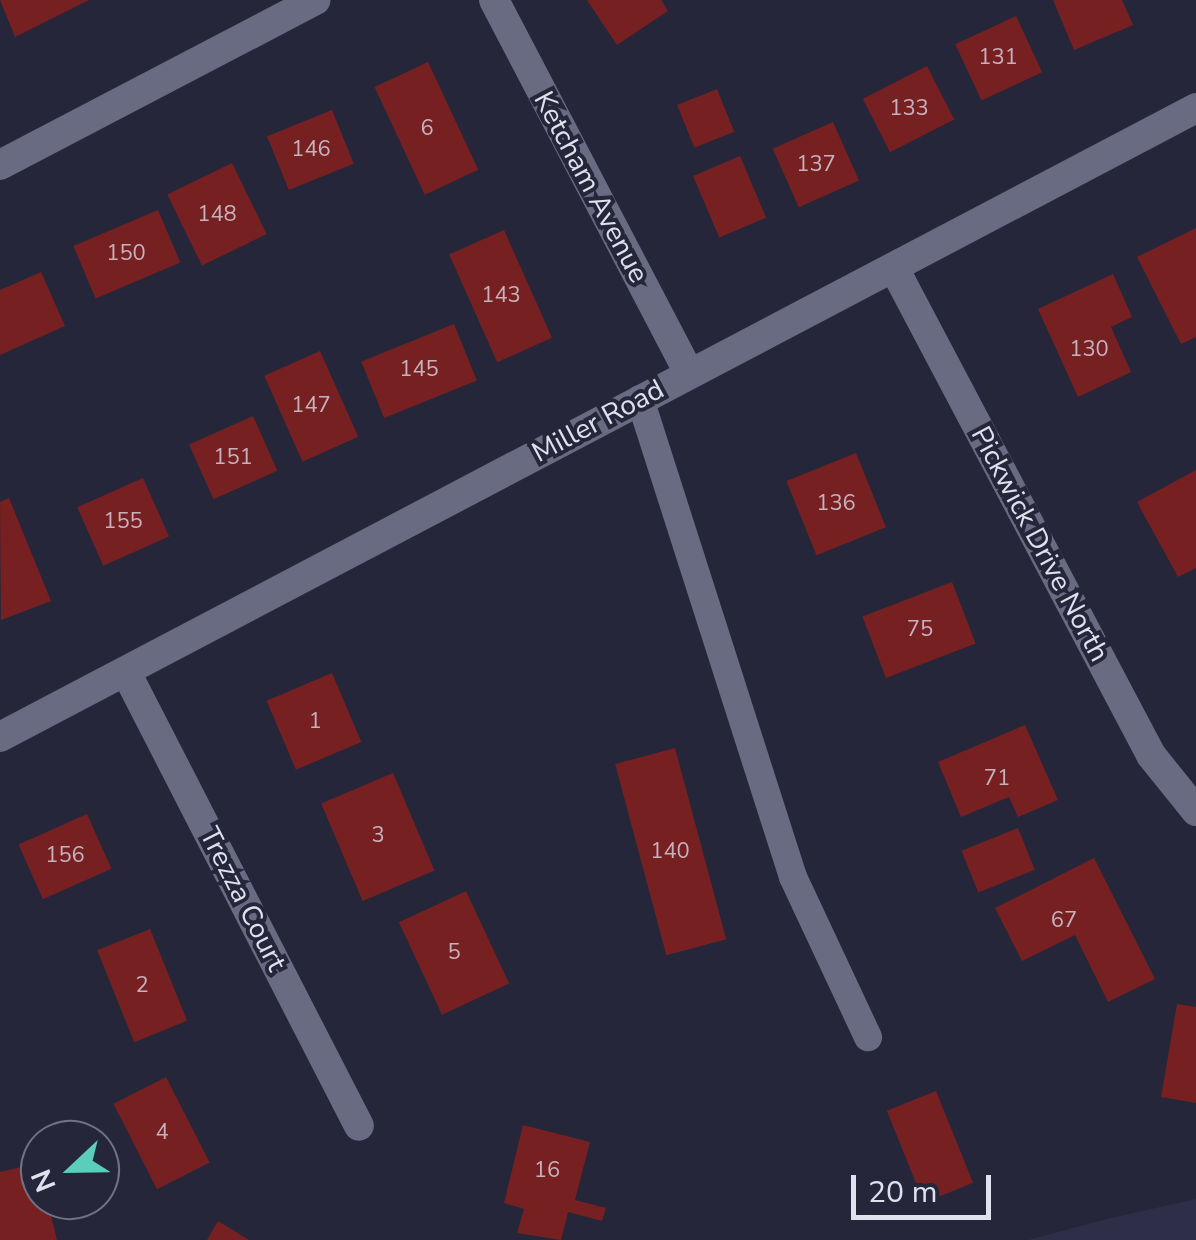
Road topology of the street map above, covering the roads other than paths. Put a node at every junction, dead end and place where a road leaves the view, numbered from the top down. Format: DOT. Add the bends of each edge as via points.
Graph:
graph roads {
  1 [pos="315,0"];
  2 [pos="494,0"];
  3 [pos="1196,108"];
  4 [pos="0,165"];
  5 [pos="895,270"];
  6 [pos="689,373"];
  7 [pos="640,399"];
  8 [pos="126,672"];
  9 [pos="0,736"];
  10 [pos="1196,812"];
  11 [pos="868,1037"];
  12 [pos="359,1126"];
  1 -- 4 [label="street"];
  2 -- 6 [label="street, Ketcham Avenue"];
  3 -- 5 [label="street, Miller Road"];
  5 -- 6 [label="street, Miller Road"];
  5 -- 10 [label="street, Pickwick Drive North" via="1152,756"];
  6 -- 7 [label="street, Miller Road"];
  7 -- 8 [label="street, Miller Road"];
  7 -- 11 [label="lane" via="794,877"];
  8 -- 9 [label="street, Miller Road"];
  8 -- 12 [label="street, Trezza Court"];
}
